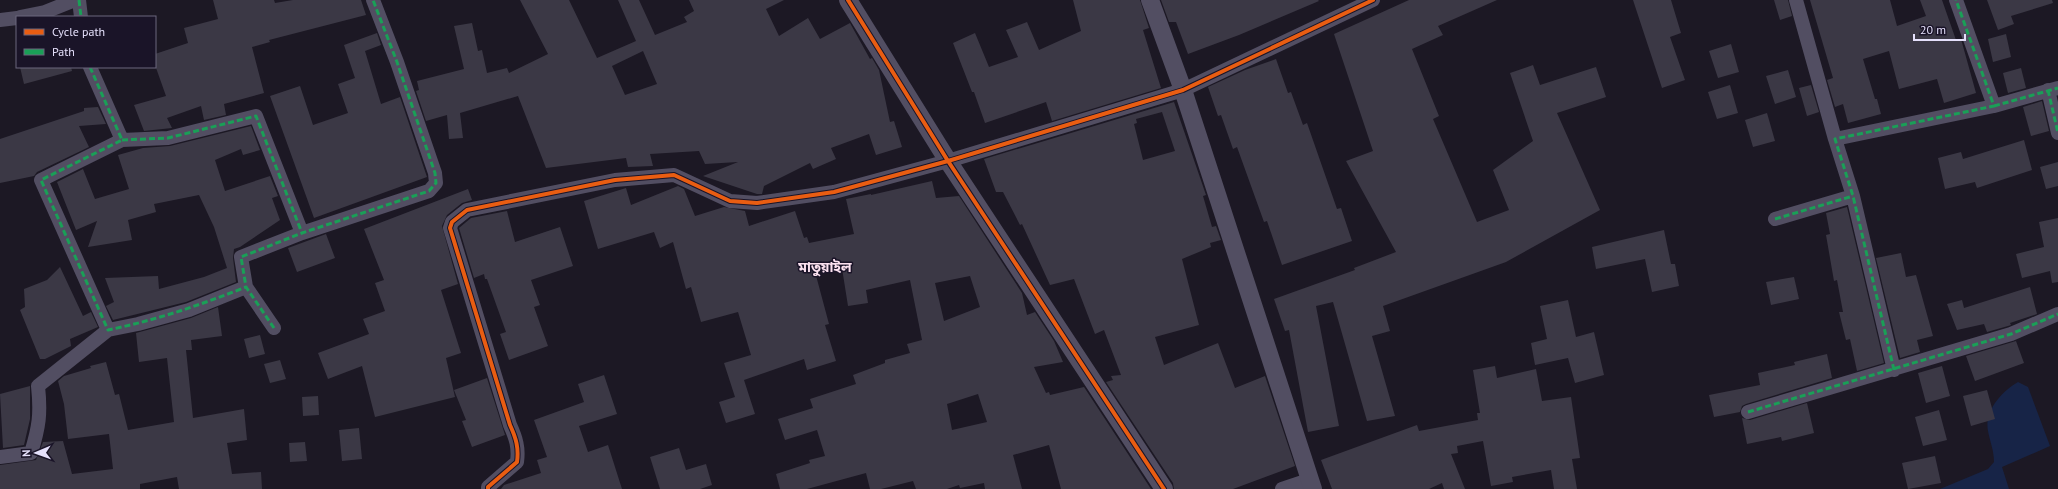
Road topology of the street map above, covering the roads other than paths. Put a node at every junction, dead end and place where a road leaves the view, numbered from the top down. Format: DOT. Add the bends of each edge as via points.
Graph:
graph roads {
  1 [pos="75,0"];
  2 [pos="79,0"];
  3 [pos="373,0"];
  4 [pos="848,0"];
  5 [pos="1150,0"];
  6 [pos="1372,0"];
  7 [pos="1796,0"];
  8 [pos="1956,0"];
  9 [pos="24,16"];
  10 [pos="81,16"];
  11 [pos="16,17"];
  12 [pos="0,20"];
  13 [pos="90,68"];
  14 [pos="2053,89"];
  15 [pos="1183,90"];
  16 [pos="1994,106"];
  17 [pos="2058,133"];
  18 [pos="1835,139"];
  19 [pos="122,140"];
  20 [pos="948,161"];
  21 [pos="1853,196"];
  22 [pos="1775,219"];
  23 [pos="302,233"];
  24 [pos="246,287"];
  25 [pos="2058,314"];
  26 [pos="274,328"];
  27 [pos="108,330"];
  28 [pos="1894,370"];
  29 [pos="1748,412"];
  30 [pos="0,457"];
  31 [pos="1311,485"];
  32 [pos="488,489"];
  33 [pos="1164,489"];
  34 [pos="1282,489"];
  1 -- 9 [label="street" via="46,12"];
  2 -- 10 [label="street"];
  3 -- 23 [label="street" via="436,173 436,183 429,191"];
  4 -- 20 [label="street"];
  5 -- 15 [label="street"];
  6 -- 15 [label="street"];
  7 -- 18 [label="street"];
  8 -- 16 [label="street"];
  11 -- 12 [label="street"];
  13 -- 19 [label="street"];
  14 -- 16 [label="street"];
  14 -- 17 [label="street"];
  15 -- 20 [label="street"];
  15 -- 31 [label="street"];
  16 -- 18 [label="street"];
  18 -- 21 [label="street"];
  19 -- 23 [label="street" via="168,138 256,116"];
  19 -- 27 [label="street" via="41,180"];
  20 -- 32 [label="street" via="834,192 757,203 730,201 674,175 615,180 467,210 452,222 450,228 518,452 517,462"];
  20 -- 33 [label="street"];
  21 -- 22 [label="street"];
  21 -- 28 [label="street"];
  23 -- 24 [label="street" via="241,257"];
  24 -- 26 [label="street"];
  24 -- 27 [label="street" via="189,310"];
  25 -- 28 [label="street" via="2011,334"];
  27 -- 30 [label="street" via="38,386 41,408 39,428 31,453"];
  28 -- 29 [label="street"];
  31 -- 34 [label="street"];
}
